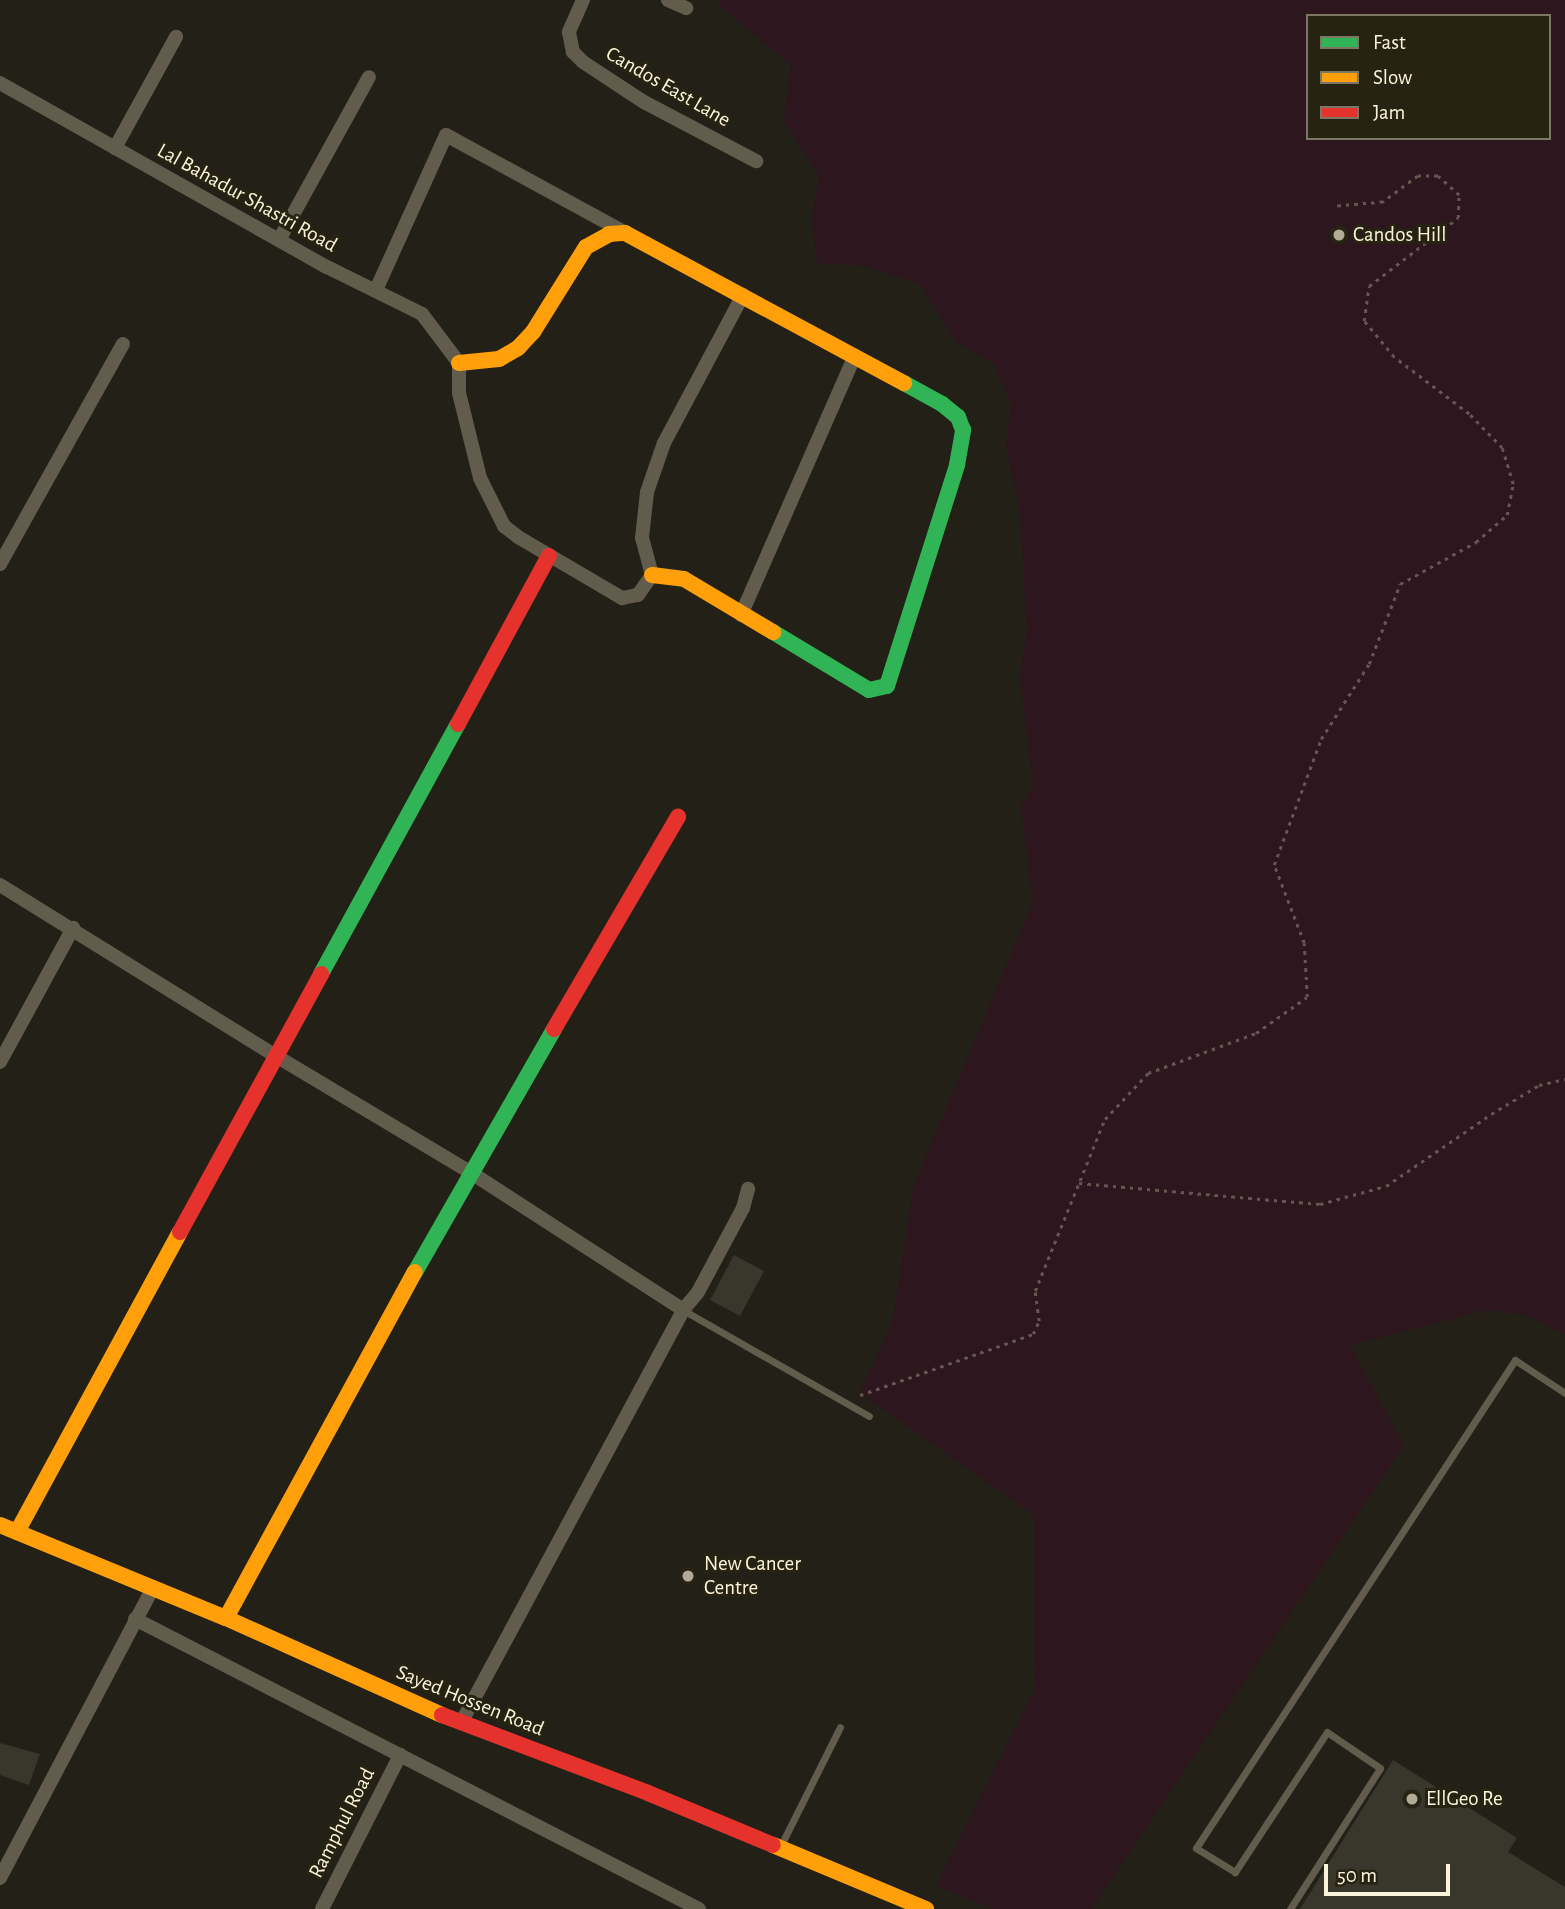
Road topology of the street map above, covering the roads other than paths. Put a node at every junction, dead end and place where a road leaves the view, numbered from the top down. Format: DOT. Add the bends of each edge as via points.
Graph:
graph roads {
  1 [pos="583,0"];
  2 [pos="668,0"];
  3 [pos="686,8"];
  4 [pos="176,37"];
  5 [pos="369,77"];
  6 [pos="0,83"];
  7 [pos="115,148"];
  8 [pos="756,161"];
  9 [pos="625,233"];
  10 [pos="279,240"];
  11 [pos="376,290"];
  12 [pos="743,295"];
  13 [pos="123,344"];
  14 [pos="854,358"];
  15 [pos="459,363"];
  16 [pos="549,556"];
  17 [pos="0,564"];
  18 [pos="652,575"];
  19 [pos="741,615"];
  20 [pos="678,817"];
  21 [pos="0,885"];
  22 [pos="73,928"];
  23 [pos="276,1056"];
  24 [pos="0,1062"];
  25 [pos="470,1172"];
  26 [pos="748,1189"];
  27 [pos="683,1310"];
  28 [pos="1565,1393"];
  29 [pos="869,1416"];
  30 [pos="0,1525"];
  31 [pos="17,1532"];
  32 [pos="153,1588"];
  33 [pos="226,1618"];
  34 [pos="135,1619"];
  35 [pos="461,1723"];
  36 [pos="841,1727"];
  37 [pos="400,1755"];
  38 [pos="780,1848"];
  39 [pos="0,1878"];
  40 [pos="322,1909"];
  41 [pos="699,1909"];
  42 [pos="926,1909"];
  43 [pos="1290,1909"];
  1 -- 8 [label="street, Candos East Lane" via="569,32 573,52 583,62 645,102"];
  2 -- 3 [label="street"];
  4 -- 7 [label="street"];
  5 -- 10 [label="street"];
  6 -- 7 [label="street, Lal Bahadur Shastri Road"];
  7 -- 10 [label="street, Lal Bahadur Shastri Road"];
  9 -- 11 [label="street" via="446,135"];
  9 -- 12 [label="street"];
  9 -- 15 [label="street" via="609,234 586,247 533,332 518,348 499,359"];
  10 -- 11 [label="street, Lal Bahadur Shastri Road"];
  11 -- 15 [label="street, Lal Bahadur Shastri Road" via="422,314"];
  12 -- 14 [label="street"];
  12 -- 18 [label="street" via="664,443 647,492 642,538"];
  13 -- 17 [label="street"];
  14 -- 19 [label="street"];
  14 -- 19 [label="street" via="942,404 958,417 963,430 957,465 887,686 869,691"];
  15 -- 16 [label="street" via="459,393 480,478 492,506 504,526"];
  16 -- 18 [label="street" via="622,598 638,595"];
  16 -- 23 [label="street"];
  18 -- 19 [label="street" via="684,579"];
  20 -- 25 [label="street"];
  21 -- 22 [label="street"];
  22 -- 23 [label="street"];
  22 -- 24 [label="street"];
  23 -- 25 [label="street"];
  23 -- 31 [label="street"];
  25 -- 27 [label="street"];
  25 -- 33 [label="street"];
  26 -- 27 [label="street" via="743,1208 698,1292"];
  27 -- 29 [label="lane"];
  27 -- 35 [label="street"];
  28 -- 43 [label="lane" via="1515,1360 1196,1848 1235,1872 1327,1732 1380,1768"];
  30 -- 31 [label="street, Sayed Hossen Road"];
  31 -- 32 [label="street, Sayed Hossen Road"];
  32 -- 33 [label="street, Sayed Hossen Road"];
  32 -- 34 [label="street"];
  33 -- 35 [label="street, Sayed Hossen Road"];
  34 -- 37 [label="street"];
  34 -- 39 [label="street"];
  35 -- 38 [label="street, Sayed Hossen Road"];
  36 -- 38 [label="lane"];
  37 -- 40 [label="street, Ramphul Road"];
  37 -- 41 [label="street"];
  38 -- 42 [label="street, Sayed Hossen Road"];
}
